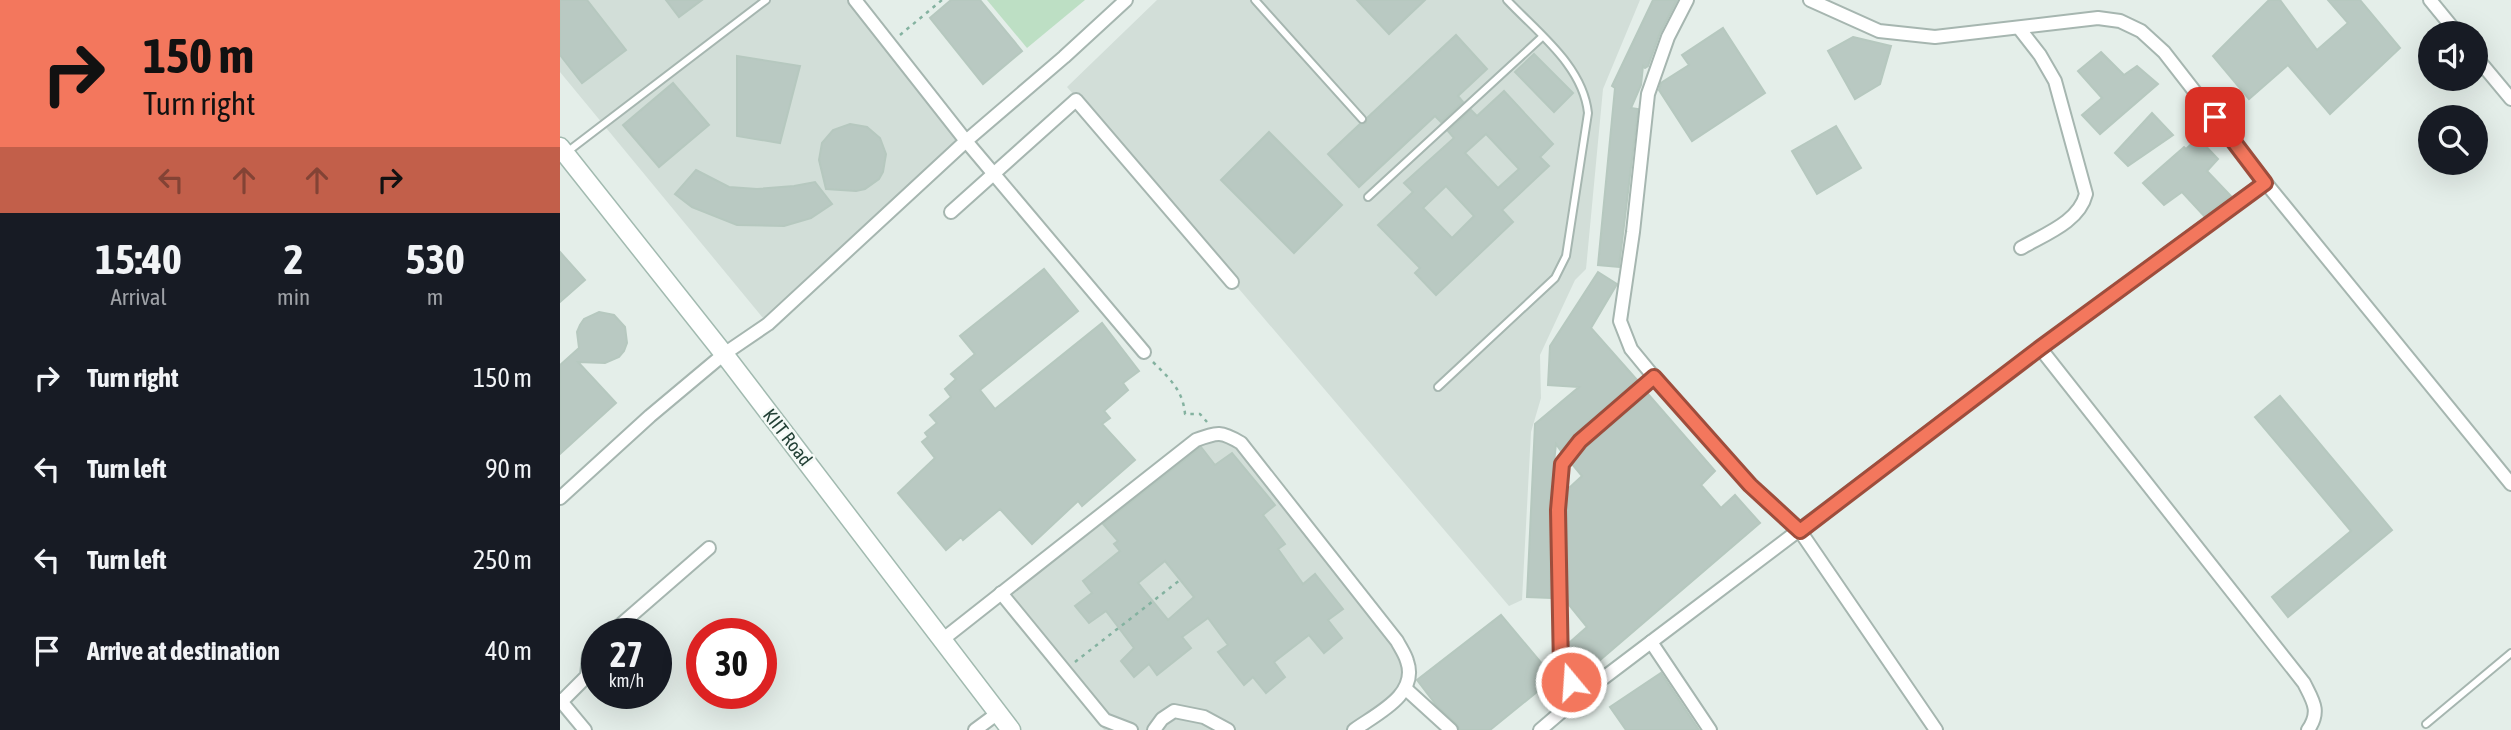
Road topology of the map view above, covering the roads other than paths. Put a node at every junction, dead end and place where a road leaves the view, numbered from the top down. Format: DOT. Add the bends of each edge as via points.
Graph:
graph roads {
  1 [pos="766,0"];
  2 [pos="855,0"];
  3 [pos="1126,0"];
  4 [pos="1255,0"];
  5 [pos="1507,0"];
  6 [pos="1687,0"];
  7 [pos="1810,0"];
  8 [pos="2430,0"];
  9 [pos="2447,21"];
  10 [pos="2019,28"];
  11 [pos="1542,37"];
  12 [pos="2488,71"];
  13 [pos="2511,99"];
  14 [pos="1362,119"];
  15 [pos="966,141"];
  16 [pos="562,150"];
  17 [pos="993,173"];
  18 [pos="2265,183"];
  19 [pos="1368,197"];
  20 [pos="951,212"];
  21 [pos="2021,248"];
  22 [pos="1232,282"];
  23 [pos="2040,348"];
  24 [pos="1143,352"];
  25 [pos="724,354"];
  26 [pos="1654,377"];
  27 [pos="1438,387"];
  28 [pos="2511,484"];
  29 [pos="560,498"];
  30 [pos="1800,531"];
  31 [pos="709,548"];
  32 [pos="1001,593"];
  33 [pos="628,618"];
  34 [pos="942,640"];
  35 [pos="1651,642"];
  36 [pos="2511,653"];
  37 [pos="581,682"];
  38 [pos="1406,689"];
  39 [pos="1581,695"];
  40 [pos="560,701"];
  41 [pos="998,713"];
  42 [pos="2426,724"];
  43 [pos="585,730"];
  44 [pos="975,730"];
  45 [pos="1011,730"];
  46 [pos="1131,730"];
  47 [pos="1154,730"];
  48 [pos="1228,730"];
  49 [pos="1354,730"];
  50 [pos="1451,730"];
  51 [pos="1541,730"];
  52 [pos="1710,730"];
  53 [pos="1936,730"];
  54 [pos="2308,730"];
  1 -- 16 [label="lane"];
  2 -- 15 [label="street"];
  3 -- 15 [label="street"];
  4 -- 14 [label="lane"];
  5 -- 11 [label="lane"];
  6 -- 26 [label="street" via="1648,94 1620,321 1631,349"];
  7 -- 10 [label="street" via="1878,31 1935,37"];
  8 -- 9 [label="street"];
  10 -- 18 [label="street" via="2098,18 2141,31 2164,52"];
  10 -- 21 [label="street" via="2055,81 2086,194 2074,217"];
  11 -- 19 [label="lane"];
  11 -- 27 [label="lane" via="1568,65 1586,97 1588,113 1566,256 1555,278"];
  12 -- 13 [label="street"];
  15 -- 17 [label="street"];
  15 -- 25 [label="street" via="768,324"];
  16 -- 25 [label="main road, KIIT Road"];
  17 -- 20 [label="street"];
  17 -- 22 [label="street" via="1076,100"];
  17 -- 24 [label="street"];
  18 -- 23 [label="street"];
  18 -- 28 [label="street"];
  23 -- 30 [label="street"];
  23 -- 54 [label="street" via="2304,683 2316,707"];
  25 -- 29 [label="street"];
  25 -- 34 [label="main road, KIIT Road"];
  26 -- 30 [label="street" via="1750,485"];
  26 -- 39 [label="street" via="1580,441 1562,464 1558,510 1561,669"];
  30 -- 35 [label="street"];
  30 -- 53 [label="street"];
  31 -- 33 [label="street"];
  32 -- 34 [label="street"];
  32 -- 38 [label="street" via="1196,440 1216,432 1226,434 1241,443 1397,641 1408,661"];
  32 -- 46 [label="street" via="1105,720"];
  34 -- 41 [label="main road, KIIT Road"];
  35 -- 39 [label="street"];
  35 -- 52 [label="street"];
  36 -- 42 [label="lane"];
  37 -- 40 [label="street"];
  38 -- 49 [label="street"];
  38 -- 50 [label="street"];
  39 -- 51 [label="street"];
  40 -- 43 [label="street"];
  41 -- 44 [label="street"];
  41 -- 45 [label="main road, KIIT Road"];
  47 -- 48 [label="street" via="1174,711 1204,717"];
}
